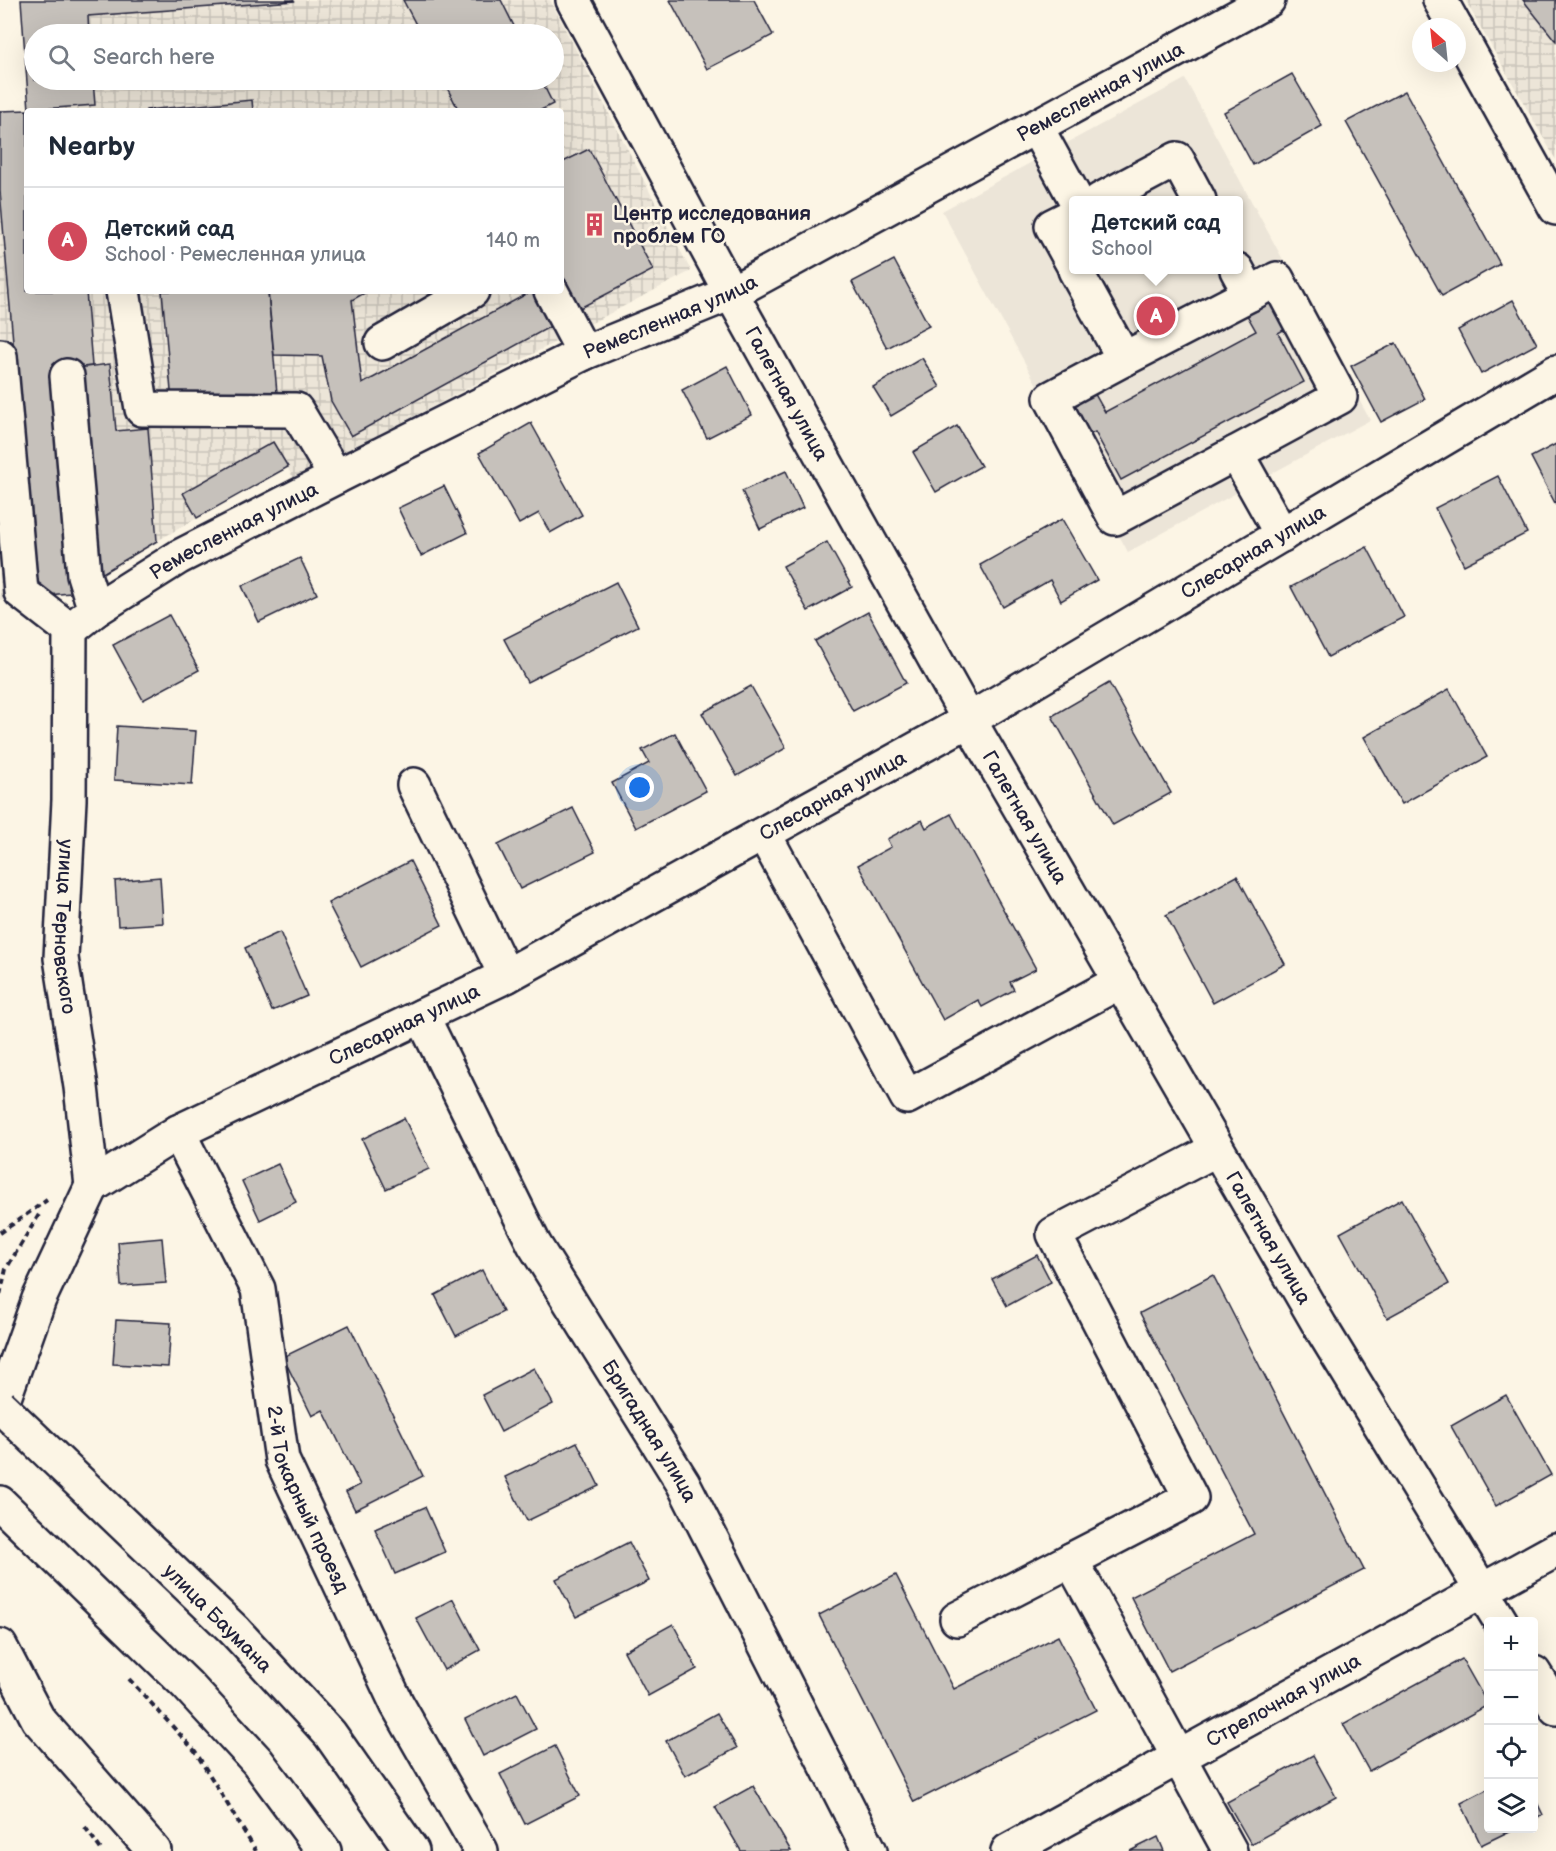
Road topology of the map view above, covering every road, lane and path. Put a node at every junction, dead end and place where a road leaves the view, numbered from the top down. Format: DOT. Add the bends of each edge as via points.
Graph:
graph roads {
  1 [pos="573,0"];
  2 [pos="1268,0"];
  3 [pos="1448,12"];
  4 [pos="1036,127"];
  5 [pos="1073,196"];
  6 [pos="1109,196"];
  7 [pos="1196,196"];
  8 [pos="1556,208"];
  9 [pos="1069,218"];
  10 [pos="1069,258"];
  11 [pos="1077,274"];
  12 [pos="1243,282"];
  13 [pos="731,293"];
  14 [pos="123,294"];
  15 [pos="467,294"];
  16 [pos="553,294"];
  17 [pos="382,343"];
  18 [pos="585,353"];
  19 [pos="0,356"];
  20 [pos="1124,359"];
  21 [pos="1556,372"];
  22 [pos="67,376"];
  23 [pos="1236,453"];
  24 [pos="336,477"];
  25 [pos="1282,535"];
  26 [pos="82,620"];
  27 [pos="969,720"];
  28 [pos="414,785"];
  29 [pos="764,834"];
  30 [pos="506,976"];
  31 [pos="1121,981"];
  32 [pos="422,1016"];
  33 [pos="178,1132"];
  34 [pos="1217,1149"];
  35 [pos="92,1186"];
  36 [pos="48,1200"];
  37 [pos="0,1233"];
  38 [pos="0,1408"];
  39 [pos="0,1503"];
  40 [pos="1556,1550"];
  41 [pos="1071,1560"];
  42 [pos="1482,1591"];
  43 [pos="1498,1617"];
  44 [pos="957,1619"];
  45 [pos="0,1646"];
  46 [pos="125,1674"];
  47 [pos="1538,1681"];
  48 [pos="1556,1708"];
  49 [pos="1179,1757"];
  50 [pos="83,1824"];
  51 [pos="102,1851"];
  52 [pos="154,1851"];
  53 [pos="256,1851"];
  54 [pos="324,1851"];
  55 [pos="412,1851"];
  56 [pos="481,1851"];
  57 [pos="870,1851"];
  58 [pos="1008,1851"];
  59 [pos="1230,1851"];
  1 -- 13 [label="street, Галетная улица"];
  2 -- 4 [label="street, Ремесленная улица"];
  3 -- 8 [label="street"];
  4 -- 5 [label="street"];
  4 -- 13 [label="street, Ремесленная улица"];
  6 -- 7 [label="street" via="1177,159"];
  9 -- 10 [label="street" via="1052,226"];
  11 -- 20 [label="street"];
  12 -- 20 [label="street"];
  12 -- 23 [label="street" via="1276,279 1340,397"];
  13 -- 18 [label="street, Ремесленная улица"];
  13 -- 27 [label="street, Галетная улица"];
  14 -- 24 [label="street" via="142,409 296,410"];
  15 -- 17 [label="street"];
  16 -- 18 [label="street"];
  18 -- 24 [label="street, Ремесленная улица"];
  19 -- 26 [label="street" via="21,592"];
  20 -- 23 [label="street" via="1051,398 1115,518"];
  21 -- 25 [label="street, Слесарная улица"];
  22 -- 26 [label="street, улица Терновского" via="84,575"];
  23 -- 25 [label="street"];
  24 -- 26 [label="street, Ремесленная улица" via="179,557"];
  25 -- 27 [label="street, Слесарная улица"];
  26 -- 35 [label="street, улица Терновского" via="61,958"];
  27 -- 29 [label="street, Слесарная улица"];
  27 -- 31 [label="street, Галетная улица"];
  28 -- 30 [label="street"];
  29 -- 30 [label="street, Слесарная улица"];
  29 -- 31 [label="street" via="907,1097"];
  30 -- 32 [label="street, Слесарная улица"];
  31 -- 34 [label="street, Галетная улица"];
  32 -- 33 [label="street, Слесарная улица"];
  32 -- 57 [label="street, Бригадная улица" via="534,1244 683,1483"];
  33 -- 35 [label="street, Слесарная улица"];
  33 -- 56 [label="street, 2-й Токарный проезд" via="258,1289 282,1460 397,1704"];
  34 -- 41 [label="street" via="1054,1234 1191,1498"];
  34 -- 42 [label="street, Галетная улица"];
  35 -- 38 [label="street" via="39,1299"];
  36 -- 37 [label="path"];
  38 -- 55 [label="street, улица Баумана, bridge" via="234,1630 330,1734"];
  39 -- 54 [label="street" via="187,1685 257,1761"];
  40 -- 42 [label="street, Стрелочная улица"];
  41 -- 44 [label="street"];
  41 -- 49 [label="street"];
  42 -- 43 [label="street, Галетная улица"];
  42 -- 49 [label="street, Стрелочная улица"];
  45 -- 52 [label="street" via="38,1719"];
  46 -- 53 [label="path" via="195,1751"];
  47 -- 48 [label="street"];
  49 -- 58 [label="street, Стрелочная улица"];
  49 -- 59 [label="street"];
  50 -- 51 [label="path"];
}
